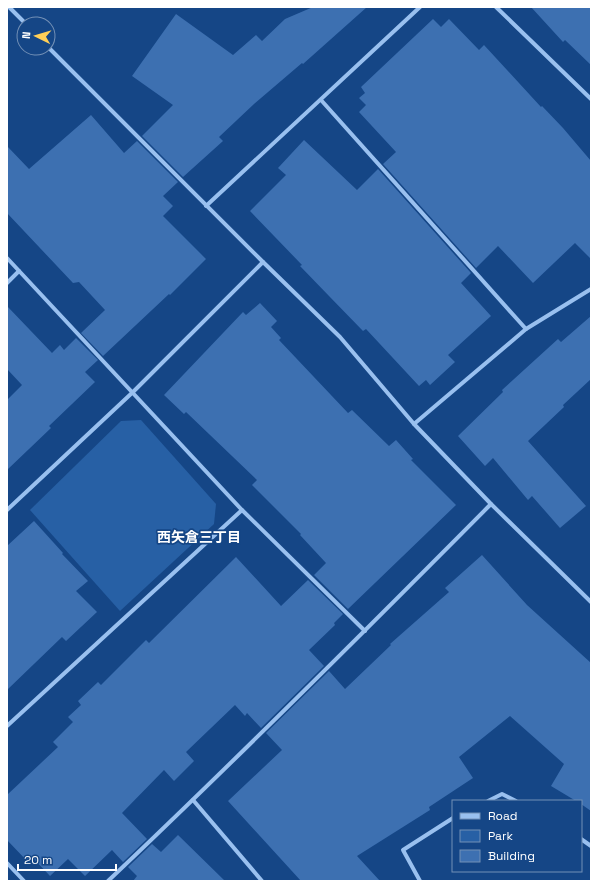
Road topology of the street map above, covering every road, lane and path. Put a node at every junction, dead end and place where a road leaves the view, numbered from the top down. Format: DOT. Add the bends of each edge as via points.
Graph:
graph roads {
  1 [pos="9,7"];
  2 [pos="420,7"];
  3 [pos="496,7"];
  4 [pos="18,16"];
  5 [pos="56,54"];
  6 [pos="591,99"];
  7 [pos="321,100"];
  8 [pos="206,206"];
  9 [pos="7,258"];
  10 [pos="263,262"];
  11 [pos="19,271"];
  12 [pos="7,282"];
  13 [pos="591,289"];
  14 [pos="526,329"];
  15 [pos="132,392"];
  16 [pos="414,424"];
  17 [pos="490,504"];
  18 [pos="7,510"];
  19 [pos="242,510"];
  20 [pos="591,602"];
  21 [pos="365,631"];
  22 [pos="7,726"];
  23 [pos="193,800"];
  24 [pos="490,800"];
  25 [pos="514,800"];
  26 [pos="452,819"];
  27 [pos="582,840"];
  28 [pos="591,846"];
  29 [pos="7,863"];
  30 [pos="24,881"];
  31 [pos="108,881"];
  32 [pos="262,881"];
  33 [pos="420,881"];
  1 -- 4 [label="street"];
  2 -- 7 [label="street"];
  3 -- 6 [label="street"];
  5 -- 8 [label="street"];
  7 -- 8 [label="street"];
  7 -- 14 [label="street"];
  8 -- 10 [label="street"];
  9 -- 11 [label="street"];
  10 -- 15 [label="street"];
  10 -- 16 [label="street" via="340,337"];
  11 -- 12 [label="street"];
  11 -- 15 [label="street"];
  13 -- 14 [label="street"];
  14 -- 16 [label="street"];
  15 -- 18 [label="street"];
  15 -- 19 [label="street"];
  16 -- 17 [label="street"];
  17 -- 20 [label="street"];
  17 -- 21 [label="street"];
  19 -- 21 [label="street"];
  19 -- 22 [label="street"];
  21 -- 23 [label="street"];
  23 -- 31 [label="street"];
  23 -- 32 [label="street"];
  24 -- 25 [label="street" via="502,794"];
  26 -- 33 [label="street" via="403,850"];
  27 -- 28 [label="street"];
  29 -- 30 [label="street"];
}
